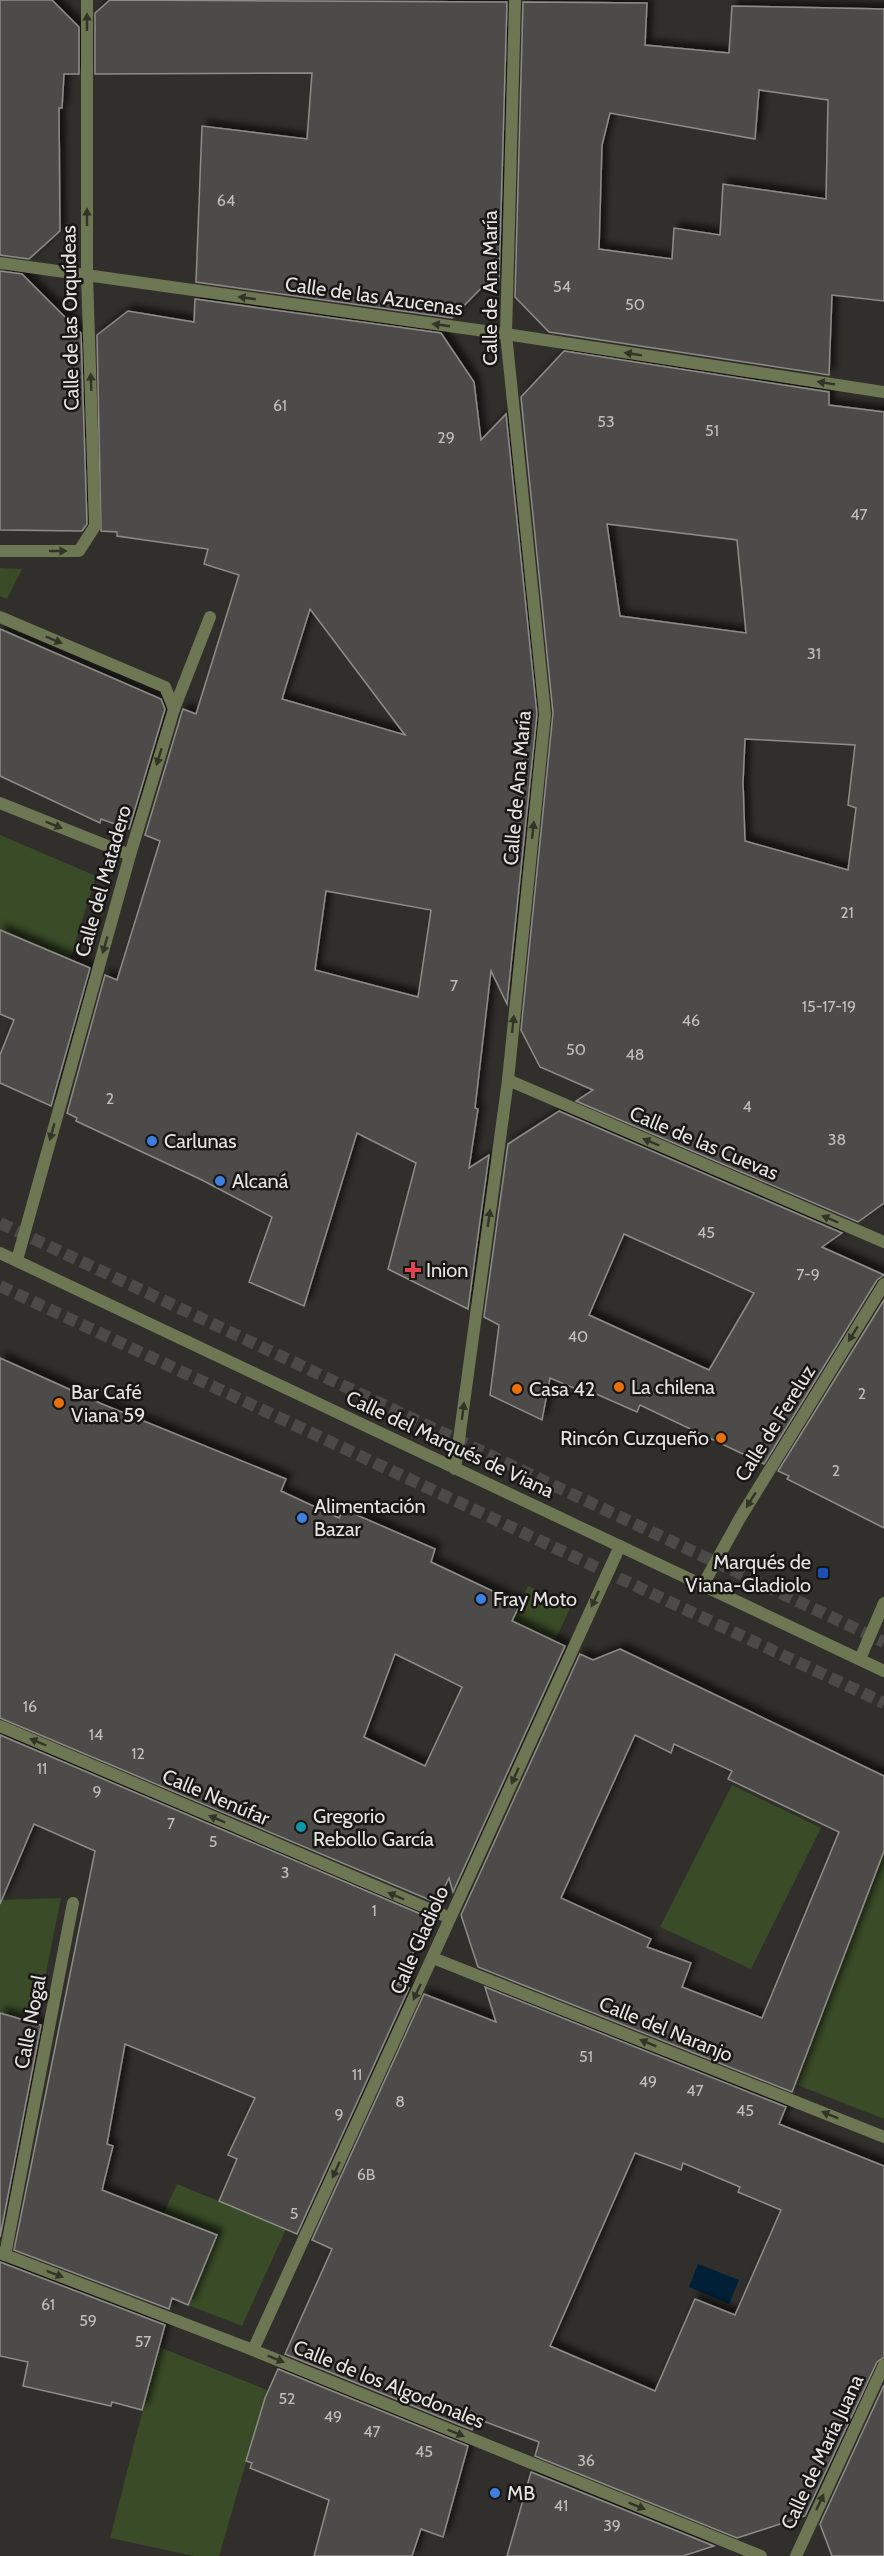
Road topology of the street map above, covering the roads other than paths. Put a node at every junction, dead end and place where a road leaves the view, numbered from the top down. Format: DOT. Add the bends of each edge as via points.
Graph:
graph roads {
  1 [pos="87,0"];
  2 [pos="515,0"];
  3 [pos="0,263"];
  4 [pos="87,275"];
  5 [pos="506,334"];
  6 [pos="884,392"];
  7 [pos="0,551"];
  8 [pos="0,617"];
  9 [pos="210,617"];
  10 [pos="174,709"];
  11 [pos="0,803"];
  12 [pos="130,855"];
  13 [pos="508,1080"];
  14 [pos="884,1242"];
  15 [pos="0,1253"];
  16 [pos="17,1260"];
  17 [pos="884,1284"];
  18 [pos="455,1469"];
  19 [pos="620,1546"];
  20 [pos="703,1585"];
  21 [pos="884,1603"];
  22 [pos="860,1659"];
  23 [pos="884,1671"];
  24 [pos="0,1726"];
  25 [pos="73,1903"];
  26 [pos="450,1918"];
  27 [pos="433,1958"];
  28 [pos="884,2137"];
  29 [pos="3,2254"];
  30 [pos="254,2350"];
  31 [pos="884,2365"];
  32 [pos="761,2556"];
  33 [pos="796,2556"];
  4 -- 1 [label="street, Calle de las Orquídeas, one-way"];
  2 -- 5 [label="street, Calle de Ana María"];
  3 -- 4 [label="street, Calle de las Azucenas"];
  5 -- 4 [label="street, Calle de las Azucenas, one-way"];
  7 -- 4 [label="street, Calle de las Orquídeas, one-way" via="79,551 94,526"];
  6 -- 5 [label="street, Calle de las Azucenas, one-way"];
  13 -- 5 [label="street, Calle de Ana María, one-way" via="545,714"];
  8 -- 10 [label="street, one-way" via="165,687"];
  9 -- 10 [label="street, Calle del Matadero"];
  10 -- 12 [label="street, Calle del Matadero, one-way"];
  11 -- 12 [label="street, one-way"];
  12 -- 16 [label="street, Calle del Matadero, one-way"];
  14 -- 13 [label="street, Calle de las Cuevas, one-way"];
  18 -- 13 [label="street, Calle de Ana María, one-way"];
  15 -- 16 [label="street, Calle del Marqués de Viana"];
  16 -- 18 [label="street, Calle del Marqués de Viana"];
  17 -- 20 [label="street, Calle de Fereluz, one-way"];
  18 -- 19 [label="street, Calle del Marqués de Viana"];
  19 -- 20 [label="street, Calle del Marqués de Viana"];
  19 -- 26 [label="street, Calle Gladiolo, one-way"];
  20 -- 22 [label="street, Calle del Marqués de Viana"];
  21 -- 22 [label="street"];
  22 -- 23 [label="street, Calle del Marqués de Viana"];
  26 -- 24 [label="street, Calle Nenúfar, one-way"];
  25 -- 29 [label="street, Calle Nogal"];
  26 -- 27 [label="street, Calle Gladiolo"];
  28 -- 27 [label="street, Calle del Naranjo, one-way"];
  27 -- 30 [label="street, Calle Gladiolo, one-way"];
  29 -- 30 [label="street, Calle de los Algodonales, one-way"];
  30 -- 32 [label="street, Calle de los Algodonales, one-way"];
  33 -- 31 [label="street, Calle de María Juana, one-way"];
}
